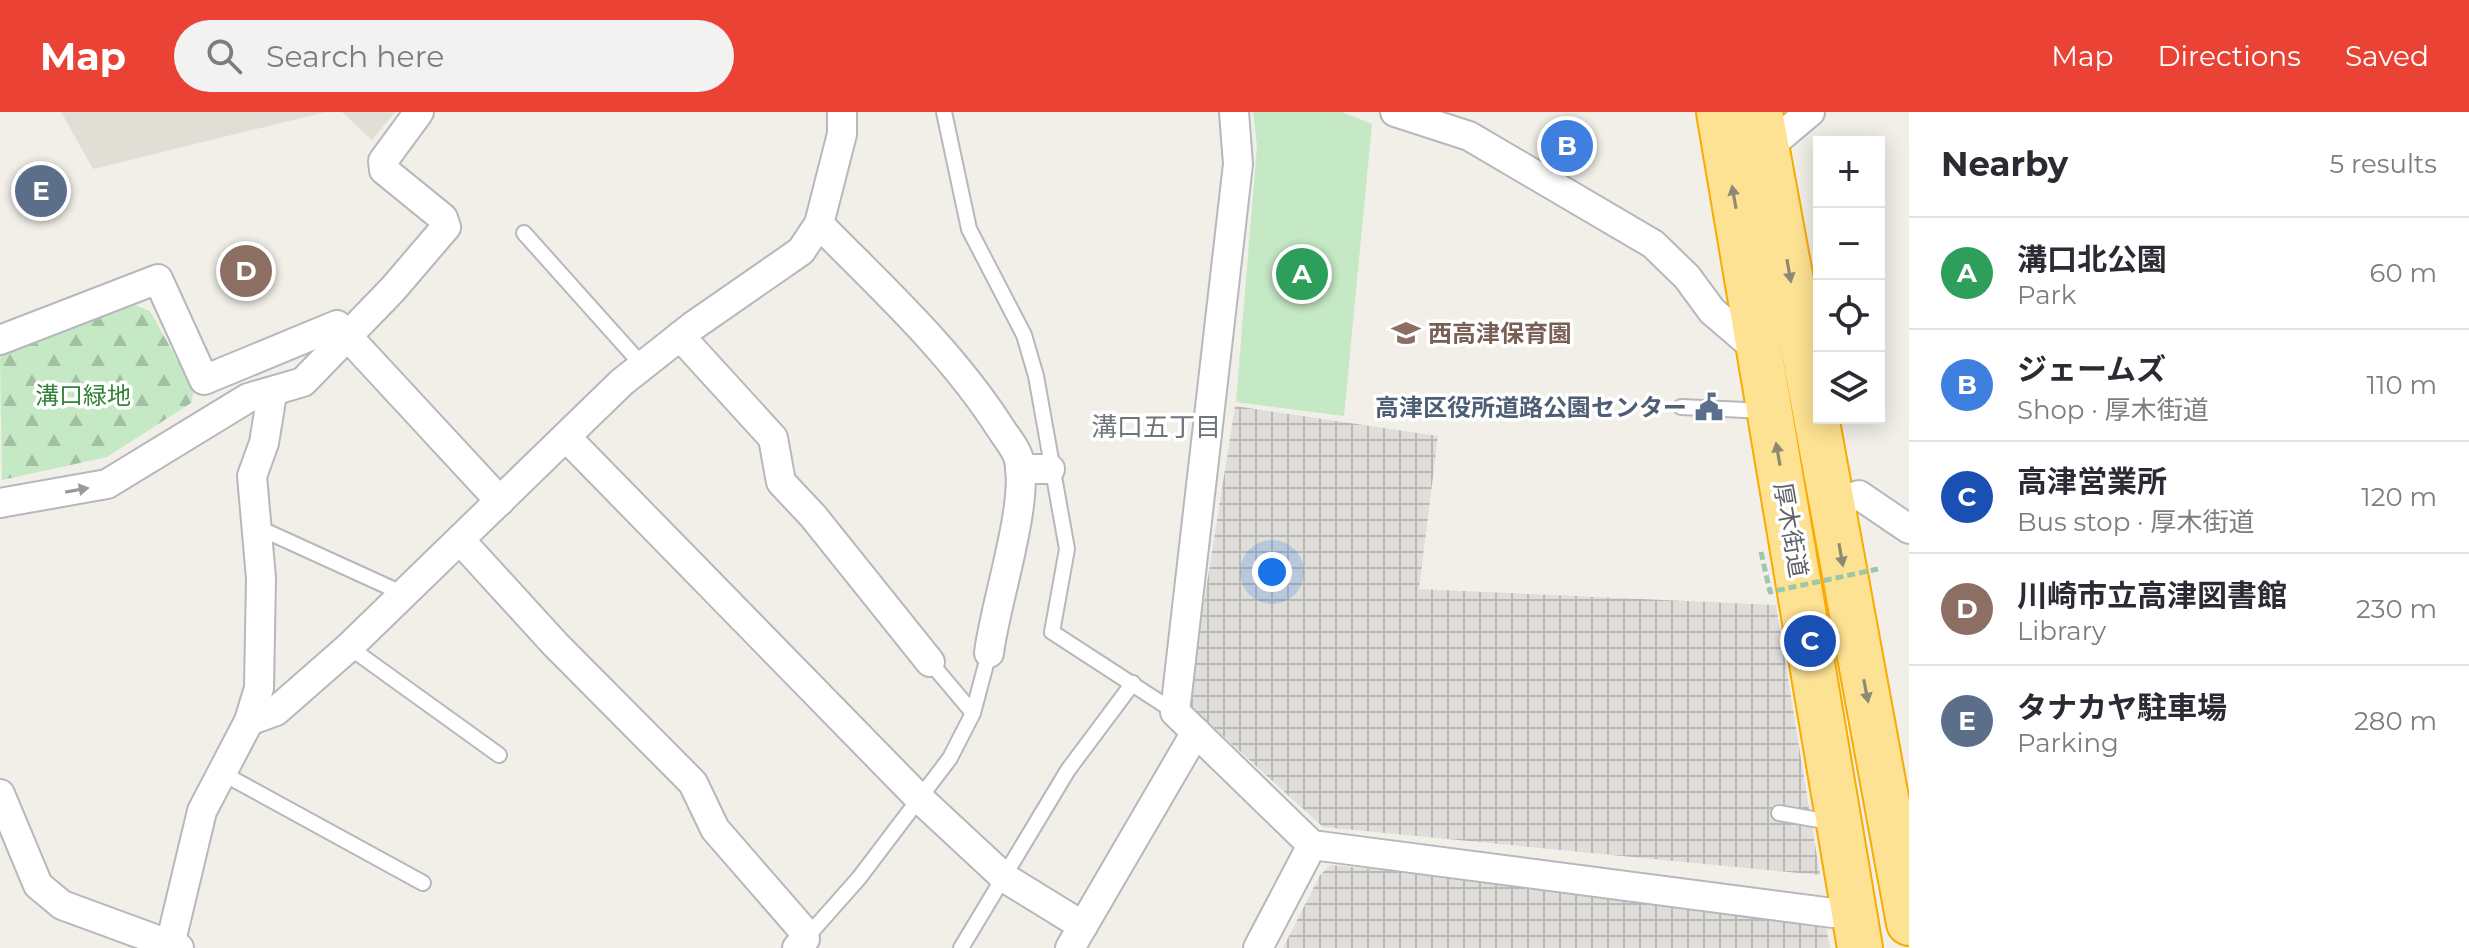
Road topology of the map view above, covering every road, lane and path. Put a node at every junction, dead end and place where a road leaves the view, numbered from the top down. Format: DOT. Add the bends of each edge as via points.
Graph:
graph roads {
  1 [pos="419,112"];
  2 [pos="842,112"];
  3 [pos="944,112"];
  4 [pos="1234,112"];
  5 [pos="1395,112"];
  6 [pos="1719,112"];
  7 [pos="1810,112"];
  8 [pos="1764,130"];
  9 [pos="819,224"];
  10 [pos="524,233"];
  11 [pos="349,335"];
  12 [pos="680,336"];
  13 [pos="0,340"];
  14 [pos="1761,352"];
  15 [pos="643,366"];
  16 [pos="272,394"];
  17 [pos="1681,407"];
  18 [pos="1771,411"];
  19 [pos="566,437"];
  20 [pos="1020,469"];
  21 [pos="1050,469"];
  22 [pos="500,501"];
  23 [pos="0,503"];
  24 [pos="1832,504"];
  25 [pos="257,527"];
  26 [pos="1909,529"];
  27 [pos="460,540"];
  28 [pos="1761,552"];
  29 [pos="1878,569"];
  30 [pos="404,594"];
  31 [pos="349,647"];
  32 [pos="989,653"];
  33 [pos="930,662"];
  34 [pos="1133,683"];
  35 [pos="1175,712"];
  36 [pos="973,713"];
  37 [pos="249,721"];
  38 [pos="1196,732"];
  39 [pos="499,755"];
  40 [pos="222,773"];
  41 [pos="0,794"];
  42 [pos="920,799"];
  43 [pos="1838,808"];
  44 [pos="1779,813"];
  45 [pos="1312,845"];
  46 [pos="1005,878"];
  47 [pos="423,883"];
  48 [pos="1909,923"];
  49 [pos="1857,927"];
  50 [pos="1077,937"];
  51 [pos="801,944"];
  52 [pos="173,947"];
  53 [pos="961,948"];
  54 [pos="1258,948"];
  1 -- 11 [label="street" via="383,161 384,170 443,218 446,227"];
  2 -- 9 [label="street" via="842,134"];
  3 -- 21 [label="lane" via="969,229 1024,335"];
  4 -- 35 [label="street" via="1238,164"];
  5 -- 14 [label="street" via="1469,136 1653,244 1712,311"];
  14 -- 6 [label="highway, 厚木街道, one-way"];
  7 -- 8 [label="street"];
  8 -- 24 [label="highway, 厚木街道, one-way"];
  9 -- 12 [label="street" via="801,251"];
  9 -- 20 [label="street" via="977,391"];
  10 -- 15 [label="lane"];
  11 -- 13 [label="street" via="337,325 204,380 158,279"];
  11 -- 16 [label="street" via="303,382"];
  11 -- 22 [label="street"];
  12 -- 15 [label="street"];
  12 -- 33 [label="street" via="773,438 781,482"];
  14 -- 18 [label="highway, 厚木街道"];
  15 -- 19 [label="street"];
  23 -- 16 [label="street, one-way" via="107,484 248,398"];
  16 -- 25 [label="street" via="252,476"];
  17 -- 18 [label="lane"];
  43 -- 18 [label="highway, 厚木街道, one-way"];
  19 -- 22 [label="street"];
  19 -- 42 [label="street"];
  20 -- 21 [label="street"];
  20 -- 32 [label="street"];
  21 -- 34 [label="lane" via="1067,549 1052,632"];
  22 -- 27 [label="street"];
  24 -- 26 [label="street" via="1859,495"];
  24 -- 48 [label="highway, 厚木街道, one-way"];
  25 -- 30 [label="lane"];
  25 -- 37 [label="street" via="259,688"];
  27 -- 30 [label="street"];
  27 -- 51 [label="street" via="693,783 715,829 802,929"];
  28 -- 29 [label="path, bridge" via="1770,592"];
  30 -- 31 [label="street"];
  31 -- 37 [label="street" via="276,711"];
  31 -- 39 [label="lane"];
  32 -- 36 [label="lane"];
  33 -- 36 [label="lane"];
  34 -- 35 [label="lane"];
  34 -- 46 [label="lane" via="1068,770"];
  35 -- 38 [label="street"];
  36 -- 42 [label="lane" via="950,758"];
  37 -- 40 [label="street"];
  38 -- 45 [label="street"];
  38 -- 50 [label="street"];
  40 -- 47 [label="lane"];
  40 -- 52 [label="street" via="202,811"];
  41 -- 52 [label="street" via="38,885 62,905"];
  42 -- 46 [label="street"];
  42 -- 51 [label="lane"];
  43 -- 44 [label="lane" via="1819,820"];
  43 -- 49 [label="highway, 厚木街道"];
  45 -- 49 [label="street" via="1833,913"];
  45 -- 54 [label="street"];
  46 -- 50 [label="street"];
  46 -- 53 [label="lane"];
}
